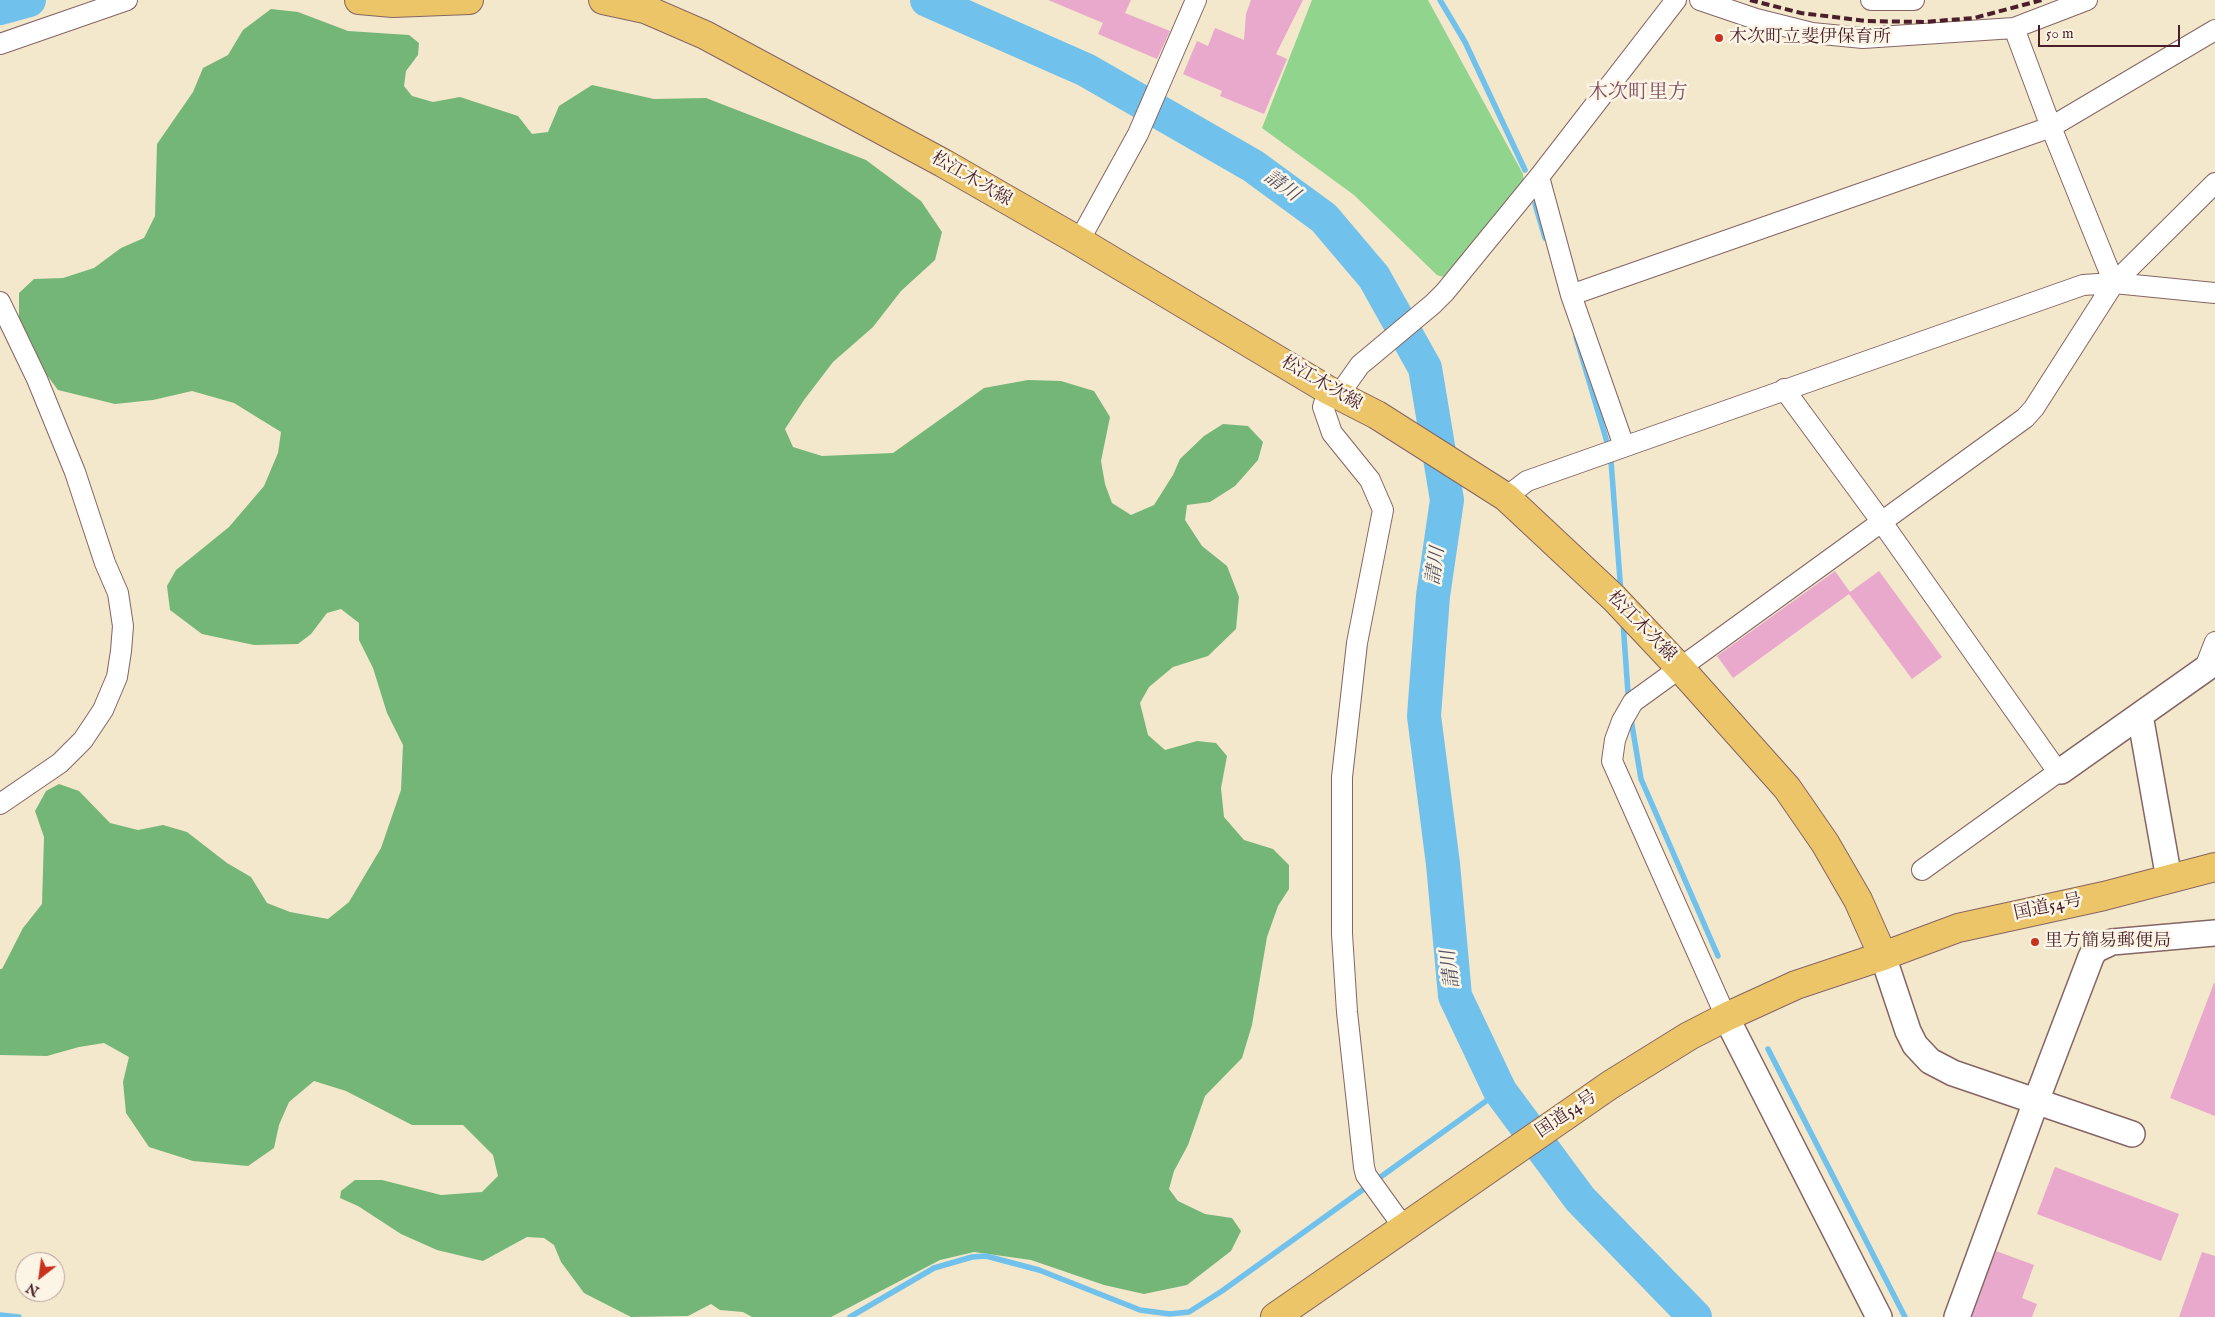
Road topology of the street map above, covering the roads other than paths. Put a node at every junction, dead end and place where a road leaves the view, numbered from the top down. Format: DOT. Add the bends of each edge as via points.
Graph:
graph roads {
  1 [pos="127,0"];
  2 [pos="359,0"];
  3 [pos="469,0"];
  4 [pos="603,0"];
  5 [pos="1196,0"];
  6 [pos="1676,0"];
  7 [pos="1700,0"];
  8 [pos="1884,0"];
  9 [pos="1914,0"];
  10 [pos="2087,0"];
  11 [pos="646,4"];
  12 [pos="2014,28"];
  13 [pos="2215,30"];
  14 [pos="0,44"];
  15 [pos="2051,127"];
  16 [pos="1539,176"];
  17 [pos="2215,183"];
  18 [pos="1079,241"];
  19 [pos="2114,283"];
  20 [pos="2215,293"];
  21 [pos="1571,295"];
  22 [pos="0,302"];
  23 [pos="1784,390"];
  24 [pos="1333,393"];
  25 [pos="1624,446"];
  26 [pos="1496,490"];
  27 [pos="1881,521"];
  28 [pos="2215,642"];
  29 [pos="1680,668"];
  30 [pos="2211,673"];
  31 [pos="2140,715"];
  32 [pos="2060,772"];
  33 [pos="0,804"];
  34 [pos="2215,867"];
  35 [pos="1922,870"];
  36 [pos="2169,879"];
  37 [pos="2215,886"];
  38 [pos="2215,933"];
  39 [pos="1883,956"];
  40 [pos="1726,1017"];
  41 [pos="2036,1101"];
  42 [pos="2132,1134"];
  43 [pos="1405,1229"];
  44 [pos="1275,1317"];
  45 [pos="1879,1317"];
  46 [pos="1957,1317"];
  1 -- 14 [label="street"];
  2 -- 3 [label="main road"];
  4 -- 11 [label="main road, 松江木次線"];
  5 -- 18 [label="street" via="1138,134"];
  6 -- 16 [label="street"];
  7 -- 12 [label="street" via="1812,34 1863,38"];
  8 -- 9 [label="street"];
  10 -- 12 [label="street"];
  11 -- 18 [label="main road, 松江木次線" via="943,163"];
  12 -- 15 [label="street"];
  13 -- 15 [label="street"];
  15 -- 19 [label="street"];
  15 -- 21 [label="street"];
  16 -- 21 [label="street"];
  16 -- 24 [label="street" via="1434,304 1380,347"];
  17 -- 19 [label="street"];
  18 -- 24 [label="main road, 松江木次線"];
  19 -- 20 [label="street"];
  19 -- 23 [label="street" via="2083,285"];
  19 -- 27 [label="street" via="2025,418"];
  21 -- 25 [label="street"];
  22 -- 33 [label="street" via="37,379 75,472 118,593 123,626 117,677 104,710 60,763"];
  23 -- 25 [label="street"];
  23 -- 27 [label="street"];
  24 -- 26 [label="main road, 松江木次線" via="1377,415"];
  24 -- 43 [label="street" via="1324,407 1332,433 1370,480 1384,510 1357,643 1342,777 1342,934 1346,1002 1366,1175"];
  25 -- 26 [label="street"];
  26 -- 29 [label="main road, 松江木次線" via="1623,607"];
  27 -- 29 [label="street"];
  27 -- 32 [label="street"];
  28 -- 30 [label="street"];
  29 -- 39 [label="main road, 松江木次線" via="1787,788 1825,843 1858,900"];
  29 -- 40 [label="street" via="1633,702 1615,740 1612,761"];
  30 -- 31 [label="street"];
  31 -- 32 [label="street"];
  31 -- 36 [label="street"];
  32 -- 35 [label="street"];
  34 -- 36 [label="main road, 国道54号"];
  36 -- 39 [label="main road, 国道54号" via="1958,928"];
  37 -- 39 [label="main road, 国道54号" via="1958,946"];
  38 -- 41 [label="street" via="2112,942 2095,950"];
  39 -- 40 [label="main road, 国道54号" via="1796,985"];
  39 -- 41 [label="street" via="1908,1031 1930,1061 1953,1073"];
  40 -- 43 [label="main road, 国道54号" via="1650,1059"];
  40 -- 45 [label="street"];
  41 -- 42 [label="street"];
  41 -- 46 [label="street"];
  43 -- 44 [label="main road, 国道54号"];
}
